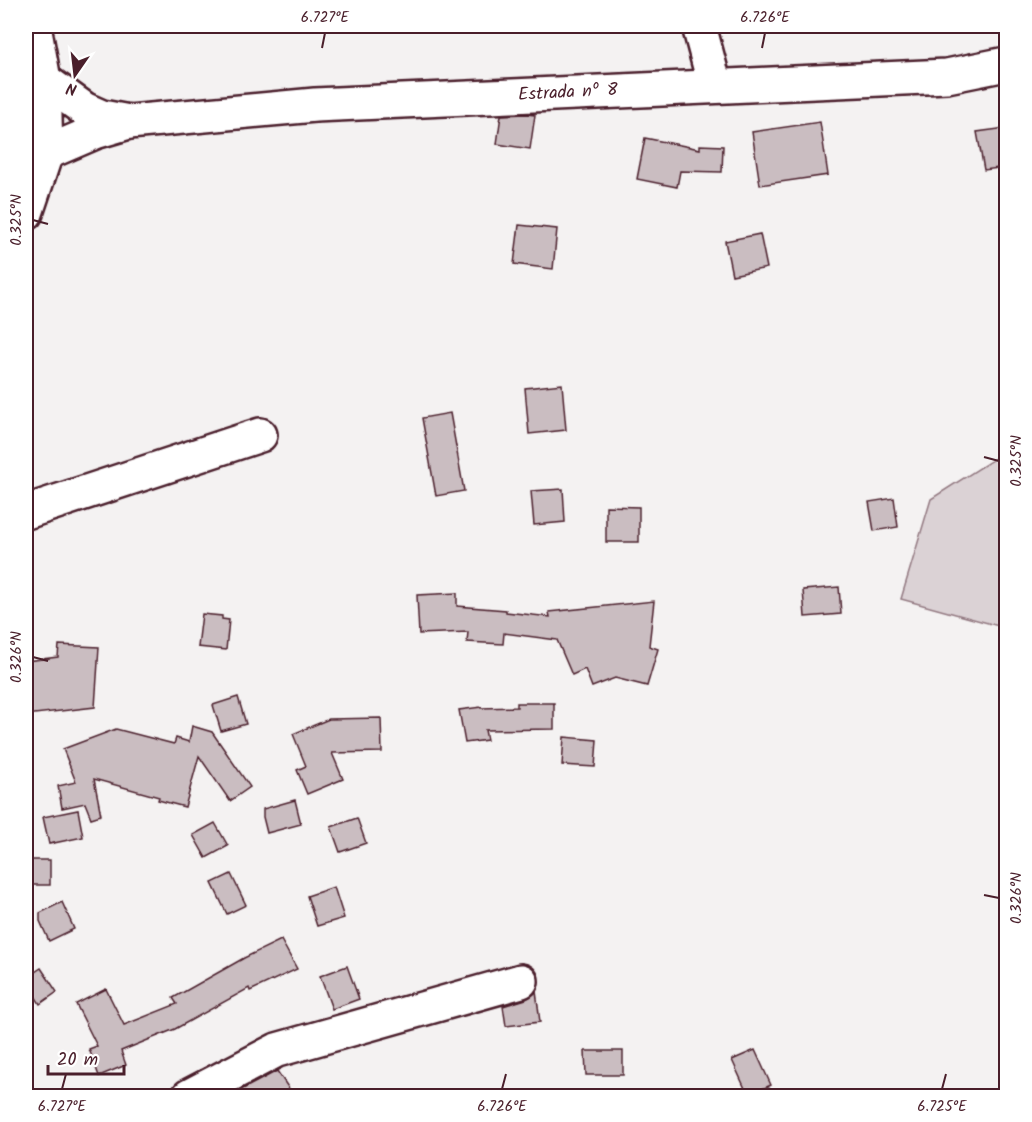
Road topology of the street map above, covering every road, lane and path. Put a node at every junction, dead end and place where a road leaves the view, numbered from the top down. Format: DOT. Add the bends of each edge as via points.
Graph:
graph roads {
  1 [pos="34,26"];
  2 [pos="699,26"];
  3 [pos="1006,64"];
  4 [pos="44,80"];
  5 [pos="715,86"];
  6 [pos="129,122"];
  7 [pos="36,152"];
  8 [pos="26,213"];
  9 [pos="260,435"];
  10 [pos="26,512"];
  11 [pos="521,981"];
  12 [pos="189,1096"];
  1 -- 4 [label="main road"];
  2 -- 5 [label="main road"];
  3 -- 5 [label="main road, Estrada nº 8" via="947,76"];
  4 -- 6 [label="main road" via="84,109"];
  4 -- 7 [label="main road"];
  5 -- 6 [label="main road, Estrada nº 8" via="315,105"];
  6 -- 7 [label="main road"];
  7 -- 8 [label="main road"];
  9 -- 10 [label="main road"];
  11 -- 12 [label="main road" via="277,1050"];
}
